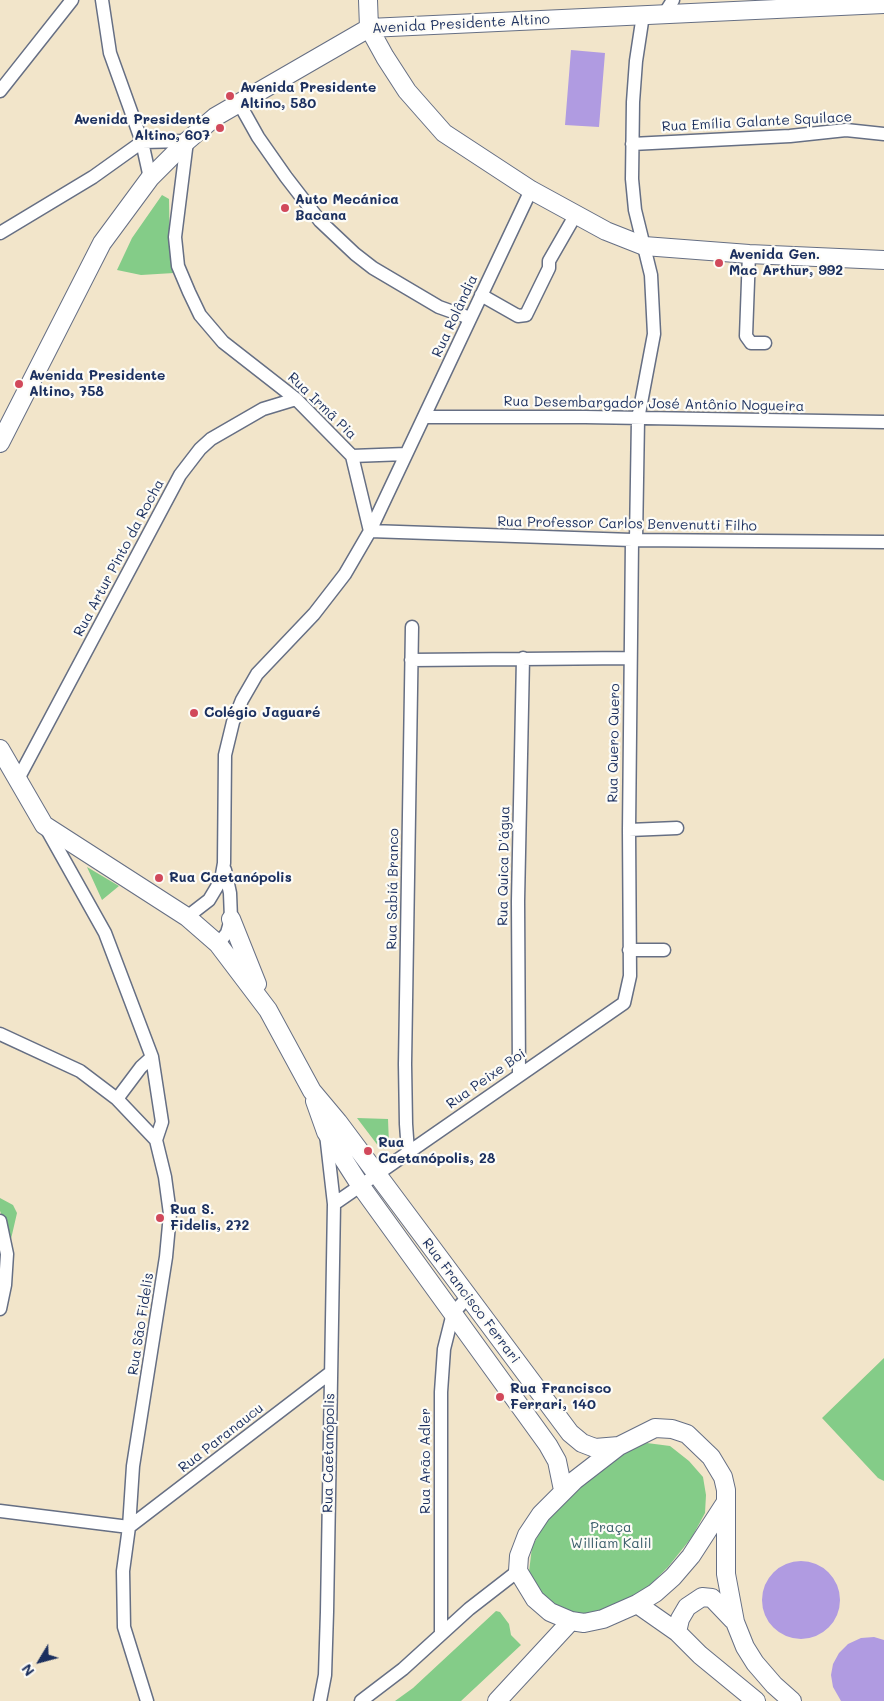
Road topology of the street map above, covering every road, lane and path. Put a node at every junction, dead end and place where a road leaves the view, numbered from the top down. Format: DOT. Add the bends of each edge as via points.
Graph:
graph roads {
  1 [pos="72,0"];
  2 [pos="102,0"];
  3 [pos="368,0"];
  4 [pos="805,4"];
  5 [pos="884,4"];
  6 [pos="669,7"];
  7 [pos="643,15"];
  8 [pos="369,28"];
  9 [pos="0,91"];
  10 [pos="239,103"];
  11 [pos="884,134"];
  12 [pos="187,141"];
  13 [pos="142,142"];
  14 [pos="632,144"];
  15 [pos="150,178"];
  16 [pos="531,190"];
  17 [pos="576,214"];
  18 [pos="0,233"];
  19 [pos="644,246"];
  20 [pos="749,254"];
  21 [pos="884,260"];
  22 [pos="480,295"];
  23 [pos="470,318"];
  24 [pos="765,343"];
  25 [pos="296,399"];
  26 [pos="424,417"];
  27 [pos="638,419"];
  28 [pos="884,422"];
  29 [pos="0,444"];
  30 [pos="406,454"];
  31 [pos="352,456"];
  32 [pos="370,531"];
  33 [pos="634,540"];
  34 [pos="884,542"];
  35 [pos="412,627"];
  36 [pos="523,658"];
  37 [pos="630,658"];
  38 [pos="411,660"];
  39 [pos="0,749"];
  40 [pos="17,781"];
  41 [pos="44,825"];
  42 [pos="677,828"];
  43 [pos="629,830"];
  44 [pos="224,863"];
  45 [pos="187,916"];
  46 [pos="231,919"];
  47 [pos="218,944"];
  48 [pos="629,950"];
  49 [pos="664,950"];
  50 [pos="268,1010"];
  51 [pos="615,1011"];
  52 [pos="0,1034"];
  53 [pos="152,1057"];
  54 [pos="519,1074"];
  55 [pos="312,1091"];
  56 [pos="117,1099"];
  57 [pos="326,1132"];
  58 [pos="156,1140"];
  59 [pos="408,1152"];
  60 [pos="376,1174"];
  61 [pos="360,1184"];
  62 [pos="334,1204"];
  63 [pos="0,1221"];
  64 [pos="468,1297"];
  65 [pos="0,1309"];
  66 [pos="453,1314"];
  67 [pos="330,1373"];
  68 [pos="619,1446"];
  69 [pos="563,1490"];
  70 [pos="726,1502"];
  71 [pos="0,1511"];
  72 [pos="130,1527"];
  73 [pos="518,1571"];
  74 [pos="637,1604"];
  75 [pos="571,1621"];
  76 [pos="735,1622"];
  77 [pos="678,1632"];
  78 [pos="441,1633"];
  79 [pos="147,1701"];
  80 [pos="320,1701"];
  81 [pos="361,1701"];
  82 [pos="498,1701"];
  83 [pos="756,1701"];
  84 [pos="792,1701"];
  1 -- 9 [label="street"];
  2 -- 13 [label="street" via="113,62"];
  3 -- 8 [label="main road"];
  4 -- 5 [label="main road, Avenida Presidente Altino"];
  4 -- 6 [label="main road, Avenida Presidente Altino"];
  6 -- 7 [label="main road, Avenida Presidente Altino"];
  7 -- 8 [label="main road, Avenida Presidente Altino"];
  7 -- 14 [label="street, Rua Quero Quero" via="636,61"];
  8 -- 10 [label="main road, Avenida Presidente Altino"];
  8 -- 16 [label="main road" via="407,91 444,133"];
  10 -- 12 [label="main road, Avenida Presidente Altino" via="215,117"];
  10 -- 23 [label="street" via="286,177 320,221 355,254 439,307"];
  11 -- 14 [label="street, Rua Emília Galante Squilace" via="846,130"];
  12 -- 13 [label="street"];
  12 -- 15 [label="main road, Avenida Presidente Altino"];
  12 -- 25 [label="street, Rua Irmã Pia" via="175,237 178,266 200,315 223,342"];
  13 -- 15 [label="street"];
  13 -- 18 [label="street" via="93,177"];
  14 -- 19 [label="street, Rua Quero Quero" via="635,210"];
  15 -- 29 [label="main road, Avenida Presidente Altino" via="102,243"];
  16 -- 17 [label="main road"];
  16 -- 22 [label="street, Rua Rolândia"];
  17 -- 19 [label="main road" via="627,241"];
  17 -- 22 [label="street" via="549,261 549,268 526,314 518,316"];
  19 -- 20 [label="main road"];
  19 -- 27 [label="street, Rua Quero Quero" via="651,275 654,334"];
  20 -- 21 [label="main road"];
  20 -- 24 [label="street" via="746,336 752,342"];
  22 -- 23 [label="street, Rua Rolândia"];
  23 -- 26 [label="street, Rua Rolândia"];
  25 -- 31 [label="street, Rua Irmã Pia"];
  25 -- 40 [label="street, Rua Artur Pinto da Rocha" via="263,409 211,439 180,475"];
  26 -- 27 [label="street, Rua Desembargador José Antônio Nogueira"];
  26 -- 30 [label="street, Rua Rolândia"];
  27 -- 28 [label="street, Rua Desembargador José Antônio Nogueira"];
  27 -- 33 [label="street, Rua Quero Quero"];
  30 -- 31 [label="street"];
  30 -- 32 [label="street, Rua Rolândia"];
  31 -- 32 [label="street, Rua Irmã Pia"];
  32 -- 33 [label="street, Rua Professor Carlos Benvenutti Filho"];
  32 -- 44 [label="street" via="345,574 314,614 257,674 242,700 225,755"];
  33 -- 34 [label="street, Rua Professor Carlos Benvenutti Filho"];
  33 -- 37 [label="street, Rua Quero Quero"];
  35 -- 38 [label="street, Rua Sabiá Branco"];
  36 -- 37 [label="street"];
  36 -- 38 [label="street"];
  36 -- 54 [label="street, Rua Quica D'água" via="518,901"];
  37 -- 43 [label="street, Rua Quero Quero"];
  38 -- 59 [label="street, Rua Sabiá Branco" via="405,1064"];
  39 -- 40 [label="main road"];
  40 -- 41 [label="main road"];
  41 -- 45 [label="main road, Rua Caetanópolis"];
  41 -- 53 [label="street" via="105,933"];
  42 -- 43 [label="street"];
  43 -- 48 [label="street, Rua Quero Quero"];
  44 -- 45 [label="street" via="217,890"];
  44 -- 46 [label="street"];
  45 -- 47 [label="main road, Rua Caetanópolis"];
  46 -- 47 [label="street" via="227,933"];
  46 -- 50 [label="main road"];
  47 -- 50 [label="main road, Rua Caetanópolis"];
  48 -- 49 [label="street"];
  48 -- 51 [label="street, Rua Quero Quero" via="628,992 624,1003"];
  50 -- 55 [label="main road, Rua Caetanópolis"];
  51 -- 54 [label="street, Rua Peixe Boi"];
  52 -- 56 [label="street, Rua São Fidelis" via="80,1071"];
  53 -- 56 [label="street" via="140,1067"];
  53 -- 58 [label="street" via="162,1122"];
  54 -- 59 [label="street, Rua Peixe Boi"];
  55 -- 57 [label="main road, Rua Caetanópolis"];
  55 -- 60 [label="main road, Rua Caetanópolis"];
  56 -- 58 [label="street, Rua São Fidelis"];
  57 -- 61 [label="main road, Rua Caetanópolis"];
  57 -- 62 [label="street, Rua Caetanópolis"];
  58 -- 72 [label="street, Rua São Fidelis" via="170,1214 133,1466"];
  59 -- 60 [label="street, Rua Peixe Boi"];
  60 -- 61 [label="street"];
  60 -- 64 [label="main road, Rua Francisco Ferrari"];
  61 -- 62 [label="street"];
  61 -- 66 [label="main road, Rua Francisco Ferrari"];
  62 -- 67 [label="street, Rua Caetanópolis"];
  63 -- 65 [label="street" via="7,1254 6,1284"];
  64 -- 66 [label="street, Rua Arão Adler"];
  64 -- 68 [label="main road, Rua Francisco Ferrari" via="570,1433 595,1448"];
  66 -- 69 [label="main road, Rua Francisco Ferrari" via="548,1445 557,1461"];
  66 -- 78 [label="street, Rua Arão Adler" via="444,1349 441,1392"];
  67 -- 72 [label="street, Rua Paranaucu"];
  67 -- 80 [label="street, Rua Caetanópolis" via="327,1612"];
  68 -- 69 [label="main road"];
  68 -- 70 [label="main road" via="655,1428 687,1434 711,1457 723,1477"];
  69 -- 73 [label="main road" via="527,1535 519,1556"];
  70 -- 74 [label="main road" via="691,1556 673,1577"];
  70 -- 76 [label="main road" via="726,1574"];
  71 -- 72 [label="street"];
  72 -- 79 [label="street, Rua São Fidelis" via="122,1571 124,1626"];
  73 -- 75 [label="main road" via="535,1599 550,1612"];
  73 -- 78 [label="street"];
  74 -- 75 [label="main road" via="602,1619 584,1623"];
  74 -- 77 [label="main road"];
  75 -- 82 [label="main road"];
  76 -- 77 [label="main road" via="712,1598 702,1597 680,1618"];
  76 -- 84 [label="main road" via="756,1664"];
  77 -- 83 [label="main road" via="700,1655"];
  78 -- 81 [label="street" via="404,1669"];
}
